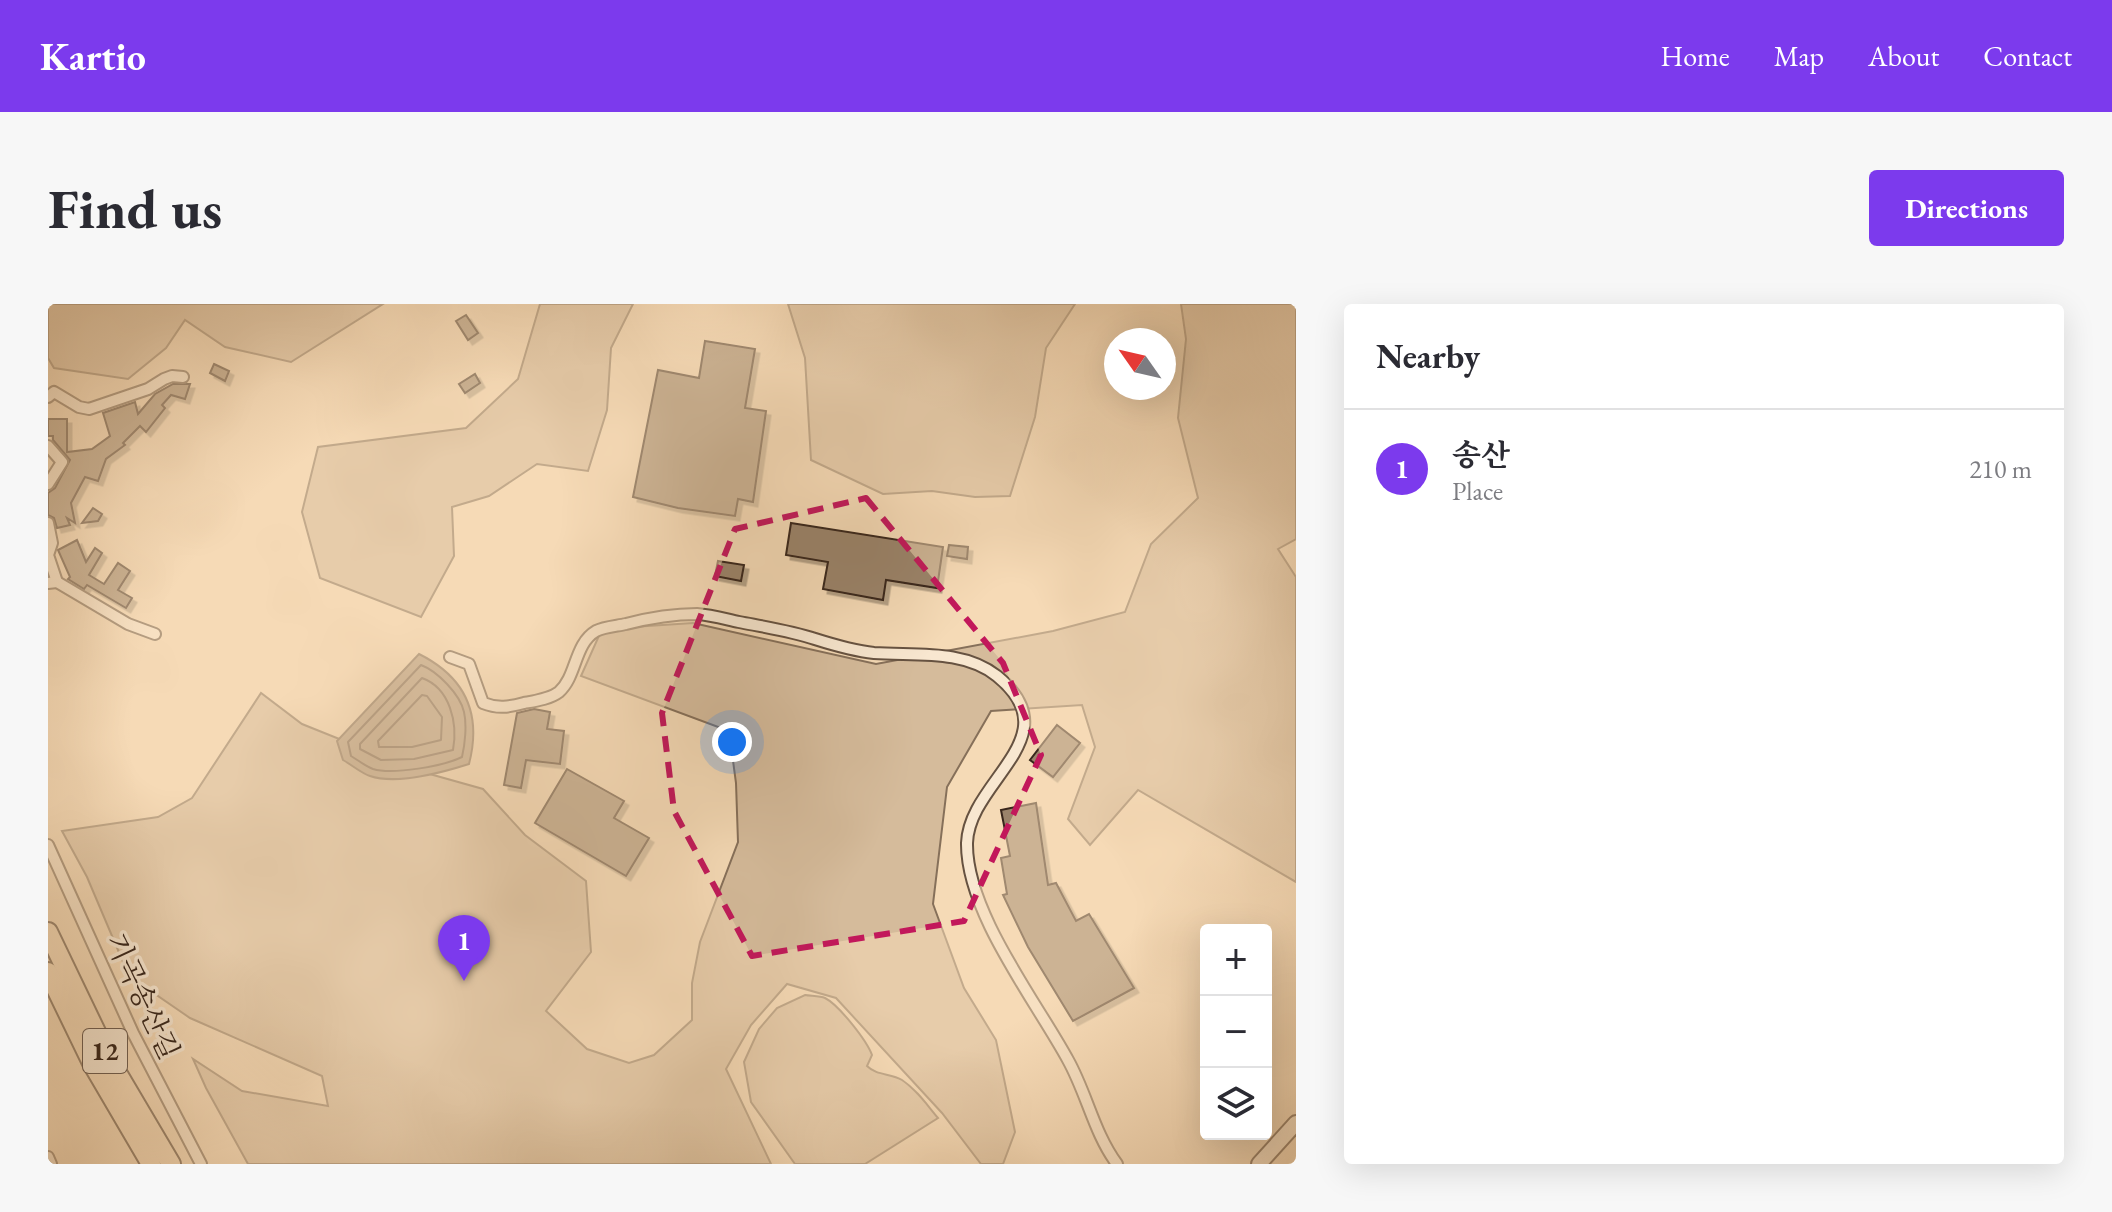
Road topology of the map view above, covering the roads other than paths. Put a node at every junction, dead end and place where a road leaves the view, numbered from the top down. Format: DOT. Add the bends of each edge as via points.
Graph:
graph roads {
  1 [pos="183,377"];
  2 [pos="48,397"];
  3 [pos="48,446"];
  4 [pos="48,484"];
  5 [pos="48,523"];
  6 [pos="53,582"];
  7 [pos="155,634"];
  8 [pos="450,657"];
  9 [pos="48,845"];
  10 [pos="48,932"];
  11 [pos="48,972"];
  12 [pos="1296,1123"];
  13 [pos="48,1157"];
  14 [pos="51,1164"];
  15 [pos="151,1164"];
  16 [pos="171,1164"];
  17 [pos="201,1164"];
  18 [pos="1117,1164"];
  19 [pos="1259,1164"];
  1 -- 2 [label="street" via="172,376 89,409 54,392"];
  3 -- 4 [label="street" via="62,462"];
  5 -- 6 [label="street"];
  6 -- 7 [label="street"];
  8 -- 18 [label="street" via="469,664 483,703 508,707 559,692 580,649 596,632 655,617 700,614 870,652 955,657 995,674 1021,705 1025,732 970,822 967,845 973,884 1069,1061"];
  9 -- 17 [label="street, 기곡송산길" via="133,1033"];
  10 -- 16 [label="highway, 12" via="109,1059"];
  11 -- 15 [label="highway, 12" via="93,1065"];
  12 -- 19 [label="street"];
  13 -- 14 [label="street"];
}
